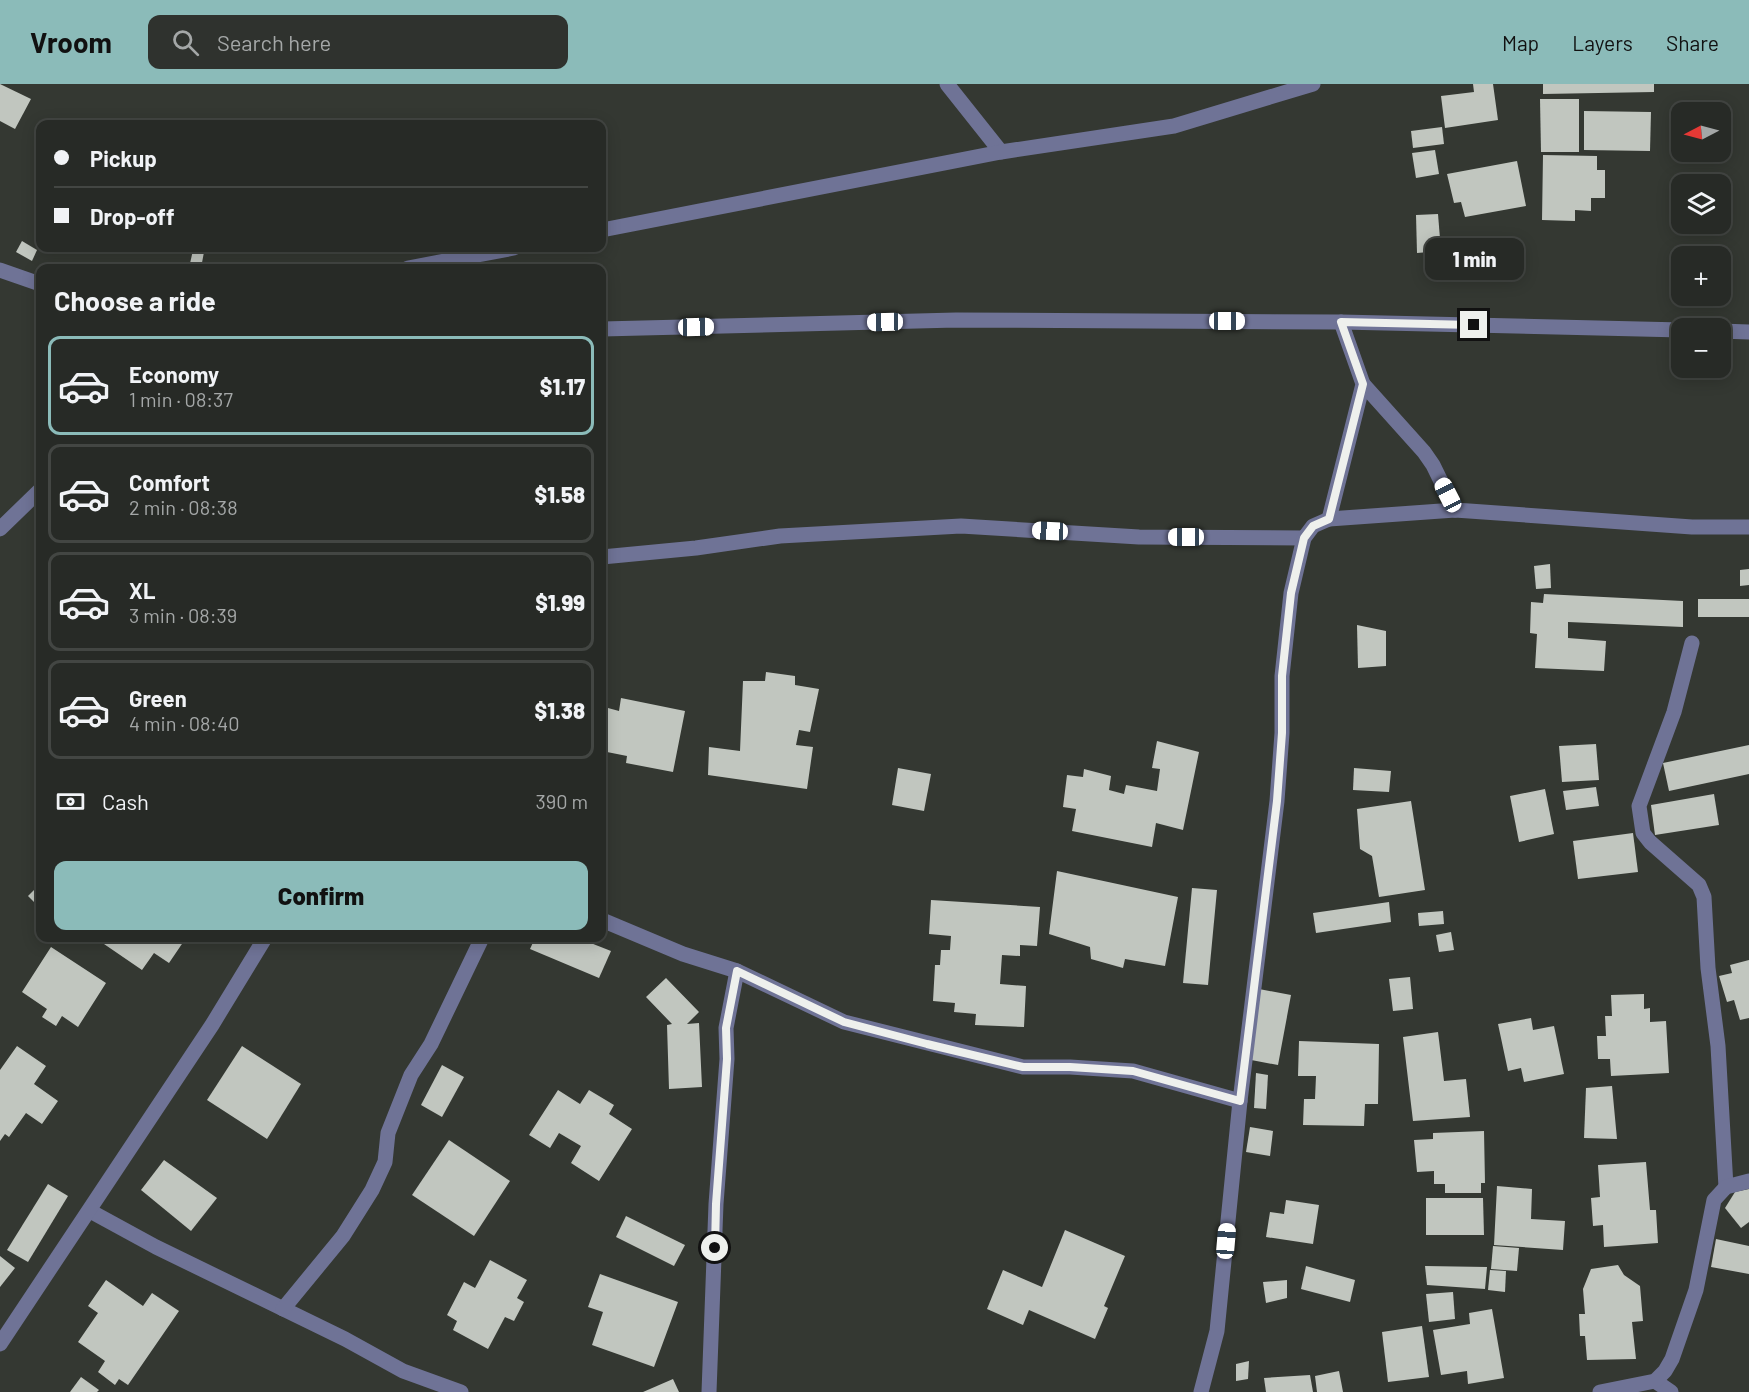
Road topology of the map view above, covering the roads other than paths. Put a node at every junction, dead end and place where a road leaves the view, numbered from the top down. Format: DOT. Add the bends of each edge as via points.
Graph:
graph roads {
  1 [pos="947,84"];
  2 [pos="1313,84"];
  3 [pos="1001,152"];
  4 [pos="606,229"];
  5 [pos="493,252"];
  6 [pos="429,264"];
  7 [pos="0,270"];
  8 [pos="36,283"];
  9 [pos="1341,322"];
  10 [pos="606,329"];
  11 [pos="1671,330"];
  12 [pos="1731,331"];
  13 [pos="1749,332"];
  14 [pos="1363,384"];
  15 [pos="36,494"];
  16 [pos="1455,510"];
  17 [pos="1329,519"];
  18 [pos="1749,527"];
  19 [pos="0,529"];
  20 [pos="1304,538"];
  21 [pos="606,557"];
  22 [pos="1692,643"];
  23 [pos="606,922"];
  24 [pos="263,942"];
  25 [pos="480,942"];
  26 [pos="737,971"];
  27 [pos="1240,1101"];
  28 [pos="1749,1181"];
  29 [pos="1726,1187"];
  30 [pos="90,1211"];
  31 [pos="283,1309"];
  32 [pos="0,1344"];
  33 [pos="1655,1381"];
  34 [pos="461,1392"];
  35 [pos="709,1392"];
  36 [pos="1201,1392"];
  37 [pos="1600,1392"];
  38 [pos="1671,1392"];
  1 -- 3 [label="street"];
  2 -- 3 [label="street" via="1174,126"];
  3 -- 4 [label="street"];
  5 -- 6 [label="street"];
  7 -- 8 [label="street"];
  9 -- 10 [label="street" via="956,320"];
  9 -- 11 [label="street"];
  9 -- 14 [label="street"];
  12 -- 13 [label="street"];
  14 -- 16 [label="street" via="1424,452"];
  14 -- 17 [label="street"];
  15 -- 19 [label="street"];
  16 -- 17 [label="street"];
  16 -- 18 [label="street" via="1692,527"];
  17 -- 20 [label="street" via="1313,526"];
  20 -- 21 [label="street" via="1140,537 961,526 780,536"];
  20 -- 27 [label="street" via="1291,593 1282,676 1277,801"];
  22 -- 29 [label="street" via="1674,712 1639,806 1643,833 1699,885 1704,897"];
  23 -- 26 [label="street" via="683,954"];
  24 -- 30 [label="street"];
  25 -- 31 [label="street" via="431,1044 411,1075 388,1133 385,1162 372,1190 343,1236"];
  26 -- 27 [label="street" via="844,1022 927,1044 1023,1067 1133,1071"];
  26 -- 35 [label="street" via="726,1028"];
  27 -- 36 [label="street" via="1217,1331"];
  28 -- 29 [label="street"];
  29 -- 33 [label="street" via="1714,1200 1696,1290 1672,1359"];
  30 -- 31 [label="street"];
  30 -- 32 [label="street"];
  31 -- 34 [label="street" via="403,1371"];
  33 -- 37 [label="street"];
  33 -- 38 [label="street"];
}
